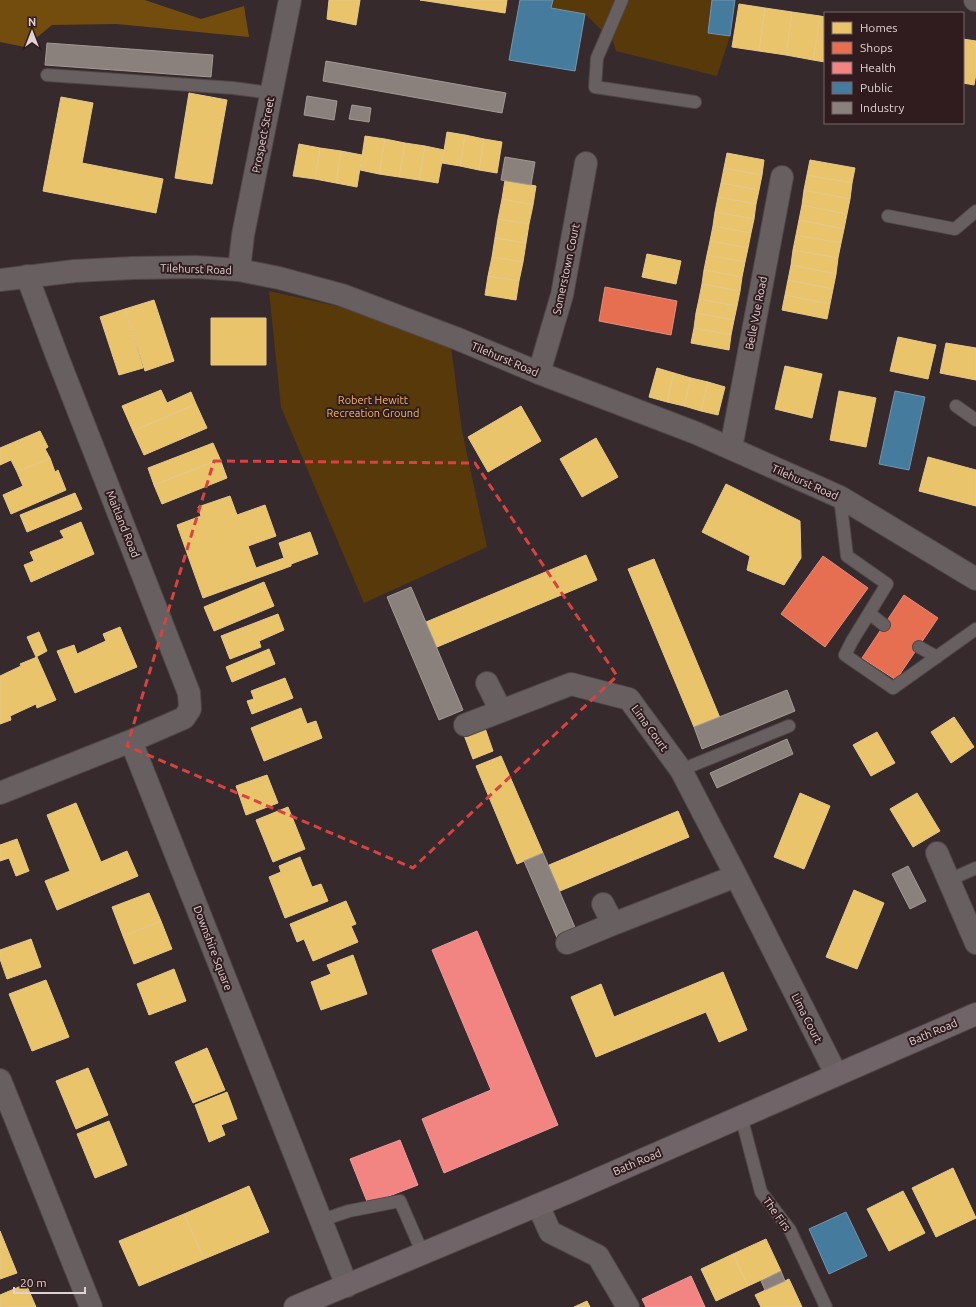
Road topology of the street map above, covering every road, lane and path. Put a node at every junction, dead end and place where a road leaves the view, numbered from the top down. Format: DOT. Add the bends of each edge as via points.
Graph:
graph roads {
  1 [pos="290,0"];
  2 [pos="622,0"];
  3 [pos="47,75"];
  4 [pos="271,93"];
  5 [pos="694,102"];
  6 [pos="586,163"];
  7 [pos="782,177"];
  8 [pos="976,211"];
  9 [pos="888,216"];
  10 [pos="238,270"];
  11 [pos="27,276"];
  12 [pos="0,280"];
  13 [pos="539,373"];
  14 [pos="956,406"];
  15 [pos="976,420"];
  16 [pos="731,448"];
  17 [pos="840,497"];
  18 [pos="976,579"];
  19 [pos="869,613"];
  20 [pos="884,625"];
  21 [pos="976,629"];
  22 [pos="919,647"];
  23 [pos="937,656"];
  24 [pos="487,683"];
  25 [pos="501,711"];
  26 [pos="465,725"];
  27 [pos="789,726"];
  28 [pos="131,741"];
  29 [pos="681,770"];
  30 [pos="0,793"];
  31 [pos="937,853"];
  32 [pos="976,868"];
  33 [pos="736,876"];
  34 [pos="949,880"];
  35 [pos="603,904"];
  36 [pos="613,924"];
  37 [pos="976,943"];
  38 [pos="567,944"];
  39 [pos="976,1014"];
  40 [pos="836,1074"];
  41 [pos="0,1080"];
  42 [pos="741,1116"];
  43 [pos="538,1205"];
  44 [pos="322,1220"];
  45 [pos="422,1254"];
  46 [pos="347,1286"];
  47 [pos="91,1307"];
  48 [pos="296,1307"];
  49 [pos="628,1307"];
  50 [pos="826,1307"];
  1 -- 4 [label="street, Prospect Street"];
  2 -- 5 [label="lane" via="597,58 595,87"];
  3 -- 4 [label="lane"];
  4 -- 10 [label="street, Prospect Street"];
  6 -- 13 [label="street, Somerstown Court" via="562,295"];
  7 -- 16 [label="street, Belle Vue Road"];
  8 -- 9 [label="lane" via="955,229"];
  10 -- 11 [label="street, Tilehurst Road" via="196,267 133,268"];
  10 -- 13 [label="street, Tilehurst Road" via="342,295"];
  11 -- 12 [label="street, Tilehurst Road"];
  11 -- 28 [label="street, Maitland Road" via="189,694 190,708 184,718"];
  13 -- 16 [label="street, Tilehurst Road"];
  14 -- 15 [label="lane"];
  16 -- 17 [label="street, Tilehurst Road"];
  17 -- 18 [label="street, Tilehurst Road"];
  17 -- 19 [label="lane" via="847,556 888,584"];
  19 -- 20 [label="lane"];
  19 -- 23 [label="lane" via="845,655 893,688"];
  21 -- 23 [label="lane"];
  22 -- 23 [label="lane"];
  24 -- 25 [label="street"];
  25 -- 26 [label="street, Lima Court"];
  25 -- 29 [label="street, Lima Court" via="571,684 629,699"];
  27 -- 29 [label="lane"];
  28 -- 30 [label="street"];
  28 -- 44 [label="street, Downshire Square"];
  29 -- 33 [label="street, Lima Court"];
  31 -- 34 [label="street"];
  32 -- 34 [label="lane"];
  33 -- 36 [label="street"];
  33 -- 40 [label="street, Lima Court"];
  34 -- 37 [label="street"];
  35 -- 36 [label="street"];
  36 -- 38 [label="street"];
  39 -- 40 [label="main road, Bath Road"];
  40 -- 42 [label="main road, Bath Road"];
  41 -- 47 [label="street"];
  42 -- 43 [label="main road, Bath Road"];
  42 -- 50 [label="lane, The Firs" via="761,1192 790,1230"];
  43 -- 45 [label="main road, Bath Road"];
  43 -- 49 [label="street" via="550,1232 598,1256"];
  44 -- 45 [label="lane" via="349,1211 400,1202"];
  44 -- 46 [label="street, Downshire Square"];
  45 -- 46 [label="main road, Bath Road"];
  46 -- 48 [label="main road, Bath Road"];
}
